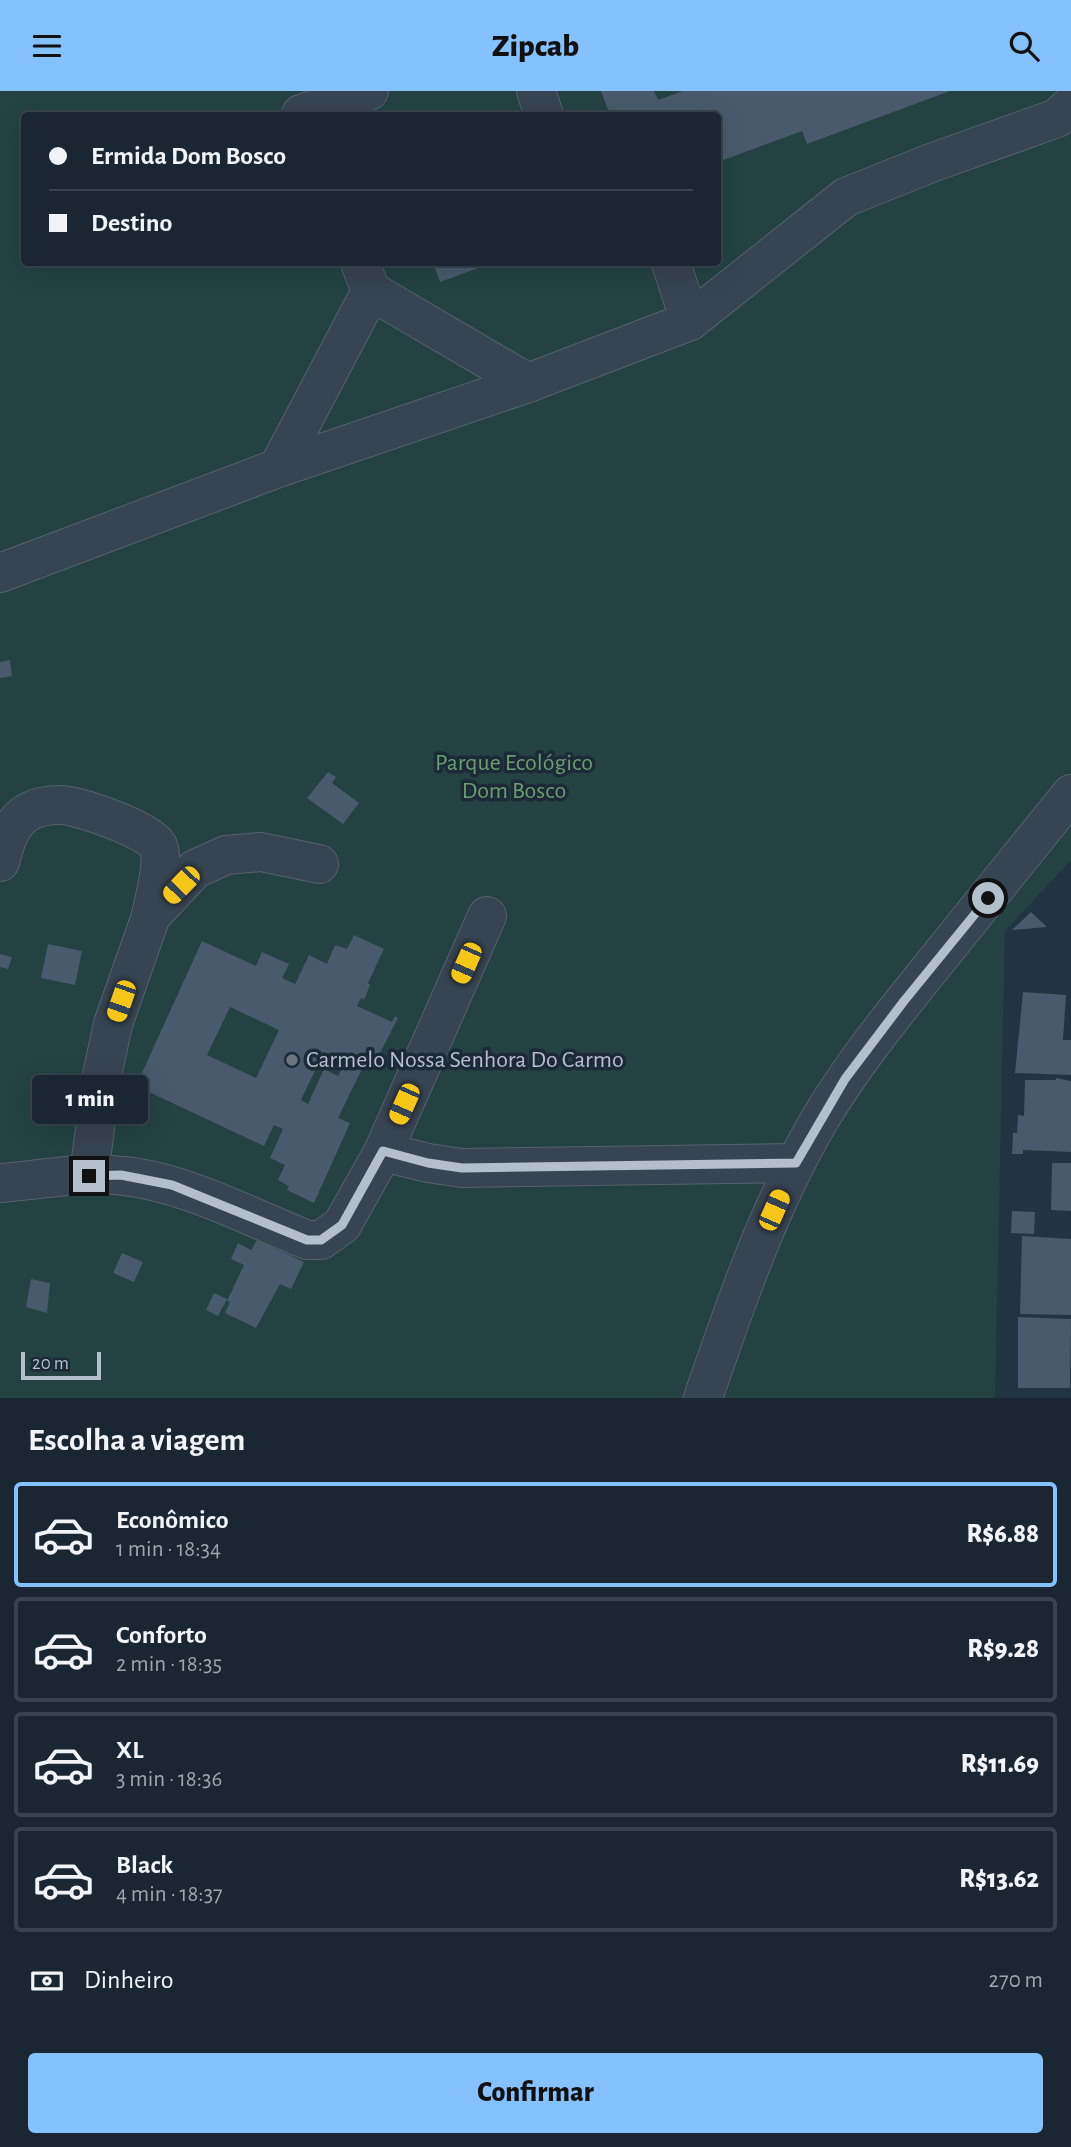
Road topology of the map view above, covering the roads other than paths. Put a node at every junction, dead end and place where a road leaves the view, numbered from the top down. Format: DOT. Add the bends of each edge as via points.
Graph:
graph roads {
  1 [pos="369,91"];
  2 [pos="536,91"];
  3 [pos="1071,105"];
  4 [pos="298,107"];
  5 [pos="543,112"];
  6 [pos="672,266"];
  7 [pos="365,277"];
  8 [pos="690,321"];
  9 [pos="528,383"];
  10 [pos="278,468"];
  11 [pos="0,573"];
  12 [pos="1071,794"];
  13 [pos="0,862"];
  14 [pos="319,864"];
  15 [pos="151,916"];
  16 [pos="487,916"];
  17 [pos="383,1151"];
  18 [pos="796,1163"];
  19 [pos="89,1176"];
  20 [pos="0,1184"];
  21 [pos="703,1398"];
  1 -- 4 [label="street"];
  2 -- 5 [label="street"];
  3 -- 8 [label="street" via="1057,118 846,197"];
  6 -- 8 [label="street"];
  7 -- 9 [label="street"];
  7 -- 10 [label="street"];
  8 -- 9 [label="street"];
  9 -- 10 [label="street"];
  10 -- 11 [label="street"];
  12 -- 18 [label="street" via="845,1079"];
  13 -- 15 [label="street" via="15,823 44,806 62,804 125,824 151,837 158,847"];
  14 -- 15 [label="street" via="261,852 226,855 195,869"];
  15 -- 19 [label="street" via="113,1024"];
  16 -- 17 [label="street"];
  17 -- 18 [label="street" via="462,1168"];
  17 -- 19 [label="street" via="342,1225 321,1240 307,1240 172,1185 121,1175"];
  18 -- 21 [label="street" via="743,1282"];
  19 -- 20 [label="street"];
}
